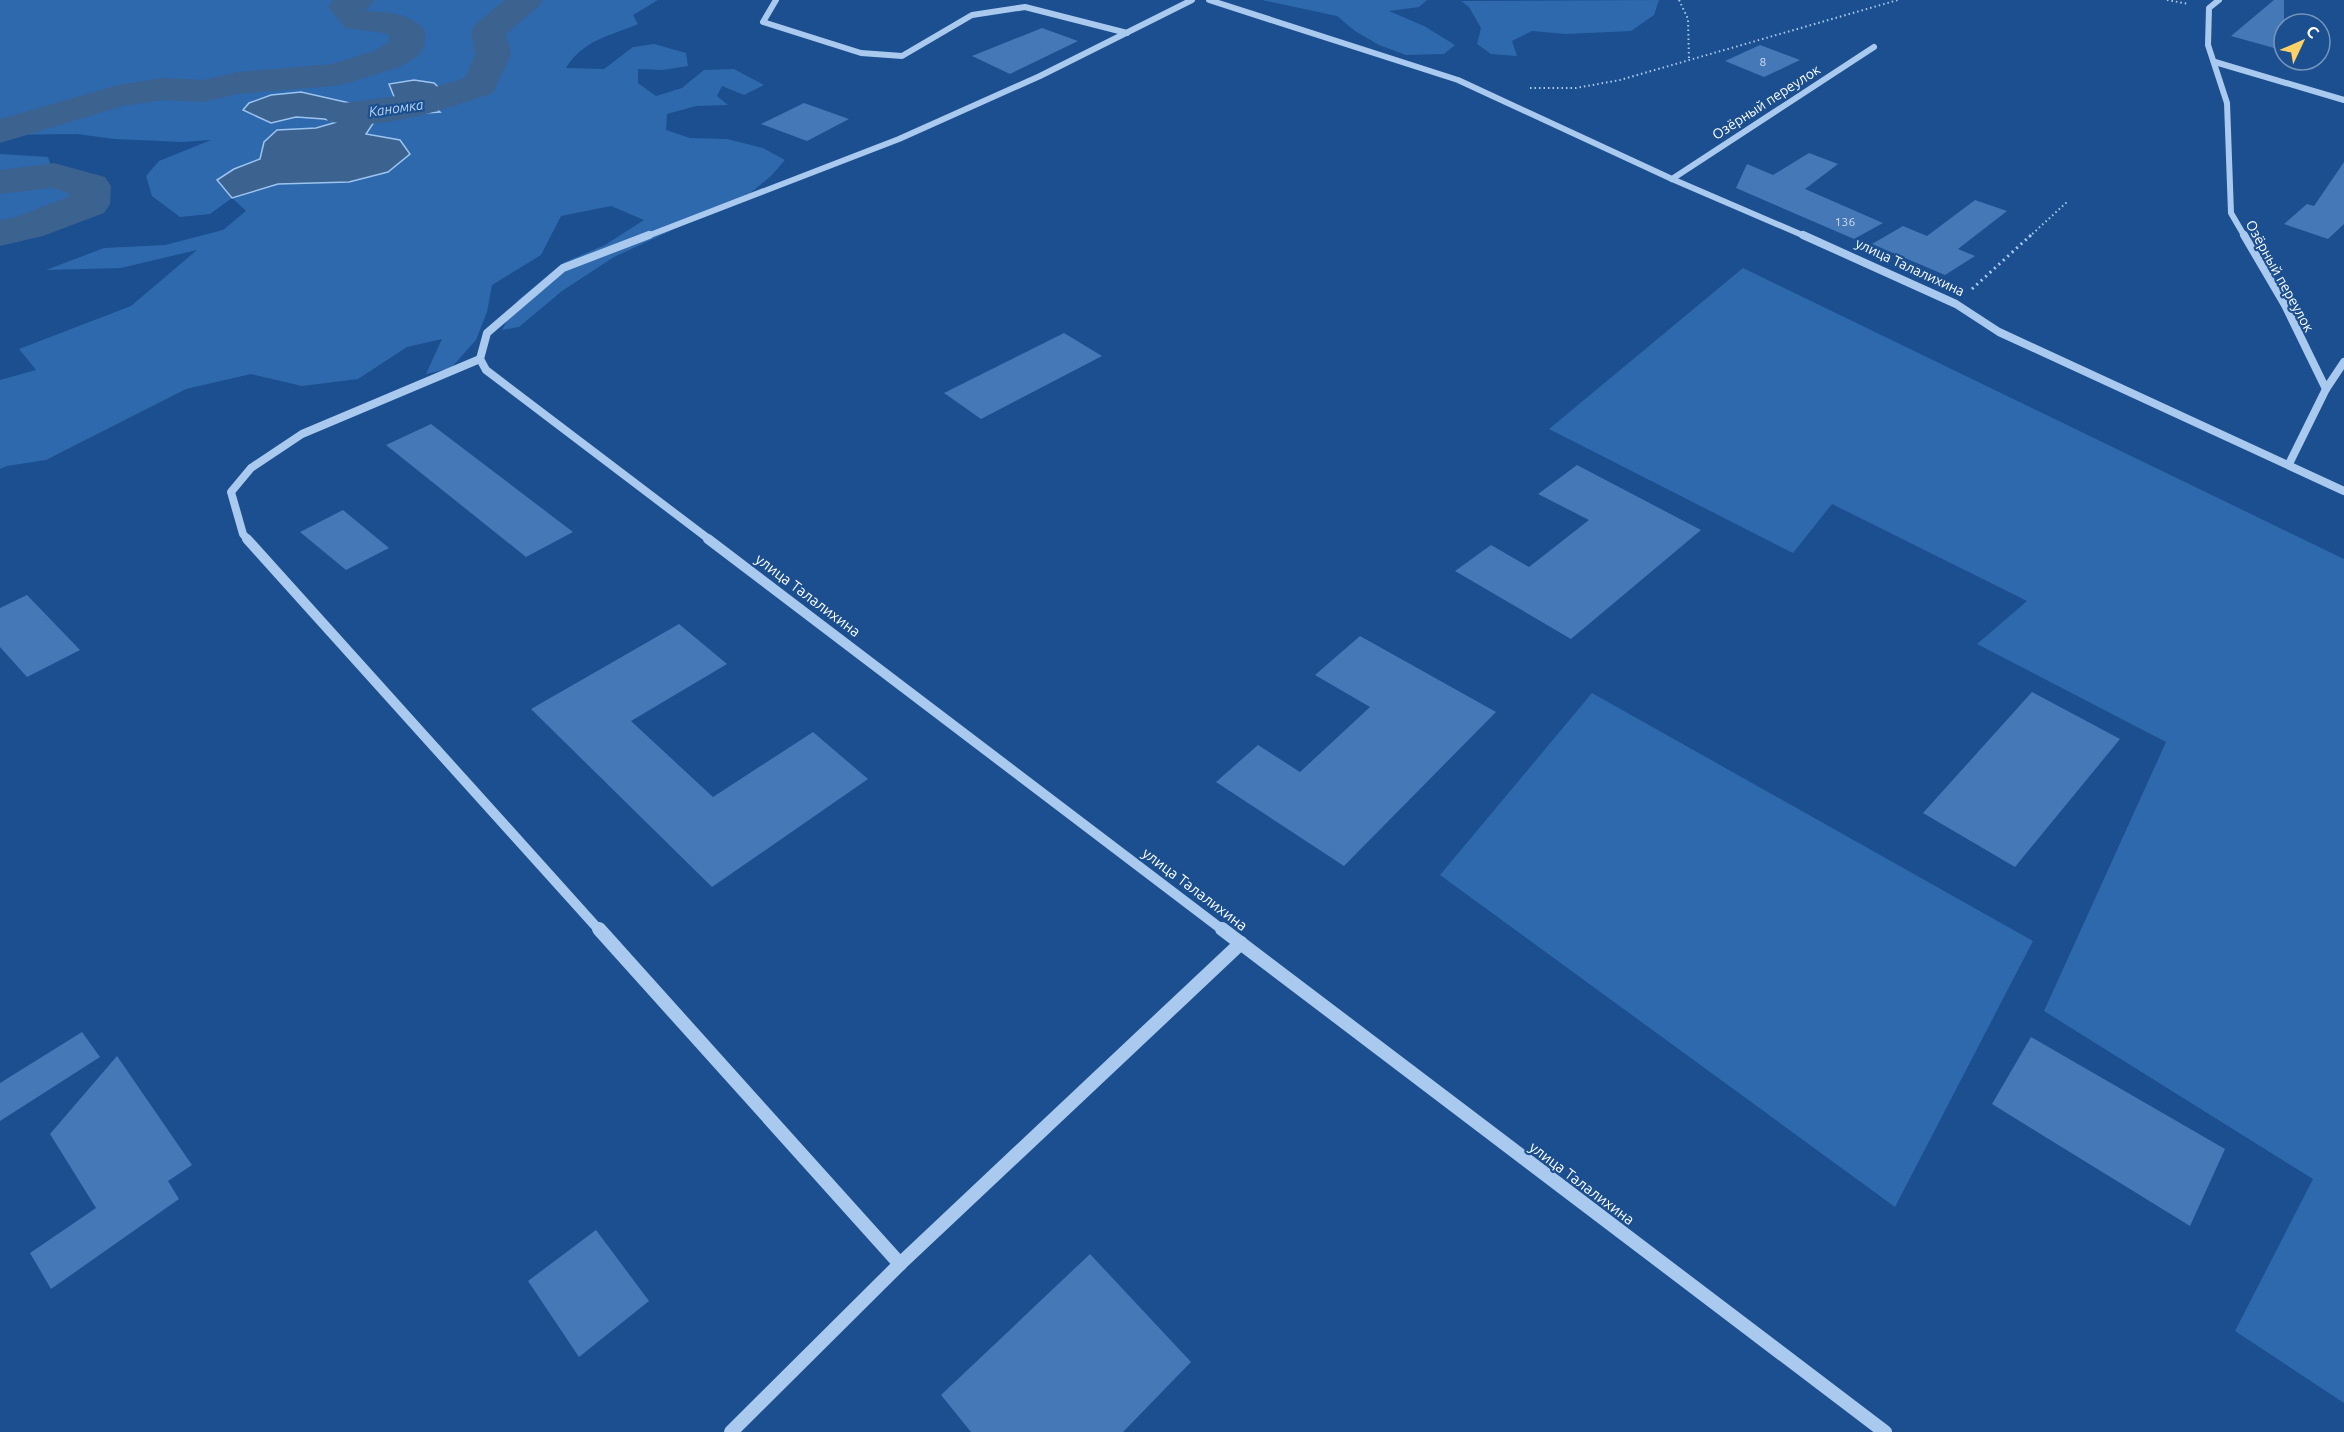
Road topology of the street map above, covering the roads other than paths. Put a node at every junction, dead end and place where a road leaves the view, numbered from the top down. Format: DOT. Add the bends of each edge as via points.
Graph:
graph roads {
  1 [pos="776,0"];
  2 [pos="1192,0"];
  3 [pos="1209,0"];
  4 [pos="2219,0"];
  5 [pos="1127,33"];
  6 [pos="1874,46"];
  7 [pos="2215,62"];
  8 [pos="2344,100"];
  9 [pos="1671,178"];
  10 [pos="2344,362"];
  11 [pos="483,365"];
  12 [pos="2326,389"];
  13 [pos="2289,464"];
  14 [pos="2344,491"];
  15 [pos="1241,943"];
  16 [pos="900,1264"];
  17 [pos="731,1432"];
  18 [pos="1885,1432"];
  1 -- 5 [label="street" via="763,22 861,53 902,56 972,15 1025,7"];
  2 -- 5 [label="street"];
  3 -- 9 [label="street, улица Талалихина" via="1458,80"];
  4 -- 7 [label="street, Озёрный переулок" via="2209,8 2208,45"];
  5 -- 11 [label="street" via="899,139 563,268 487,333"];
  6 -- 9 [label="street, Озёрный переулок"];
  7 -- 8 [label="street"];
  7 -- 12 [label="street, Озёрный переулок" via="2227,103 2231,213"];
  9 -- 13 [label="street, улица Талалихина" via="1956,304 1999,332"];
  10 -- 12 [label="street"];
  11 -- 15 [label="street, улица Талалихина"];
  11 -- 16 [label="street" via="302,434 251,468 231,492 243,534"];
  12 -- 13 [label="street"];
  13 -- 14 [label="street, улица Талалихина"];
  15 -- 16 [label="street"];
  15 -- 18 [label="street, улица Талалихина"];
  16 -- 17 [label="street"];
}
